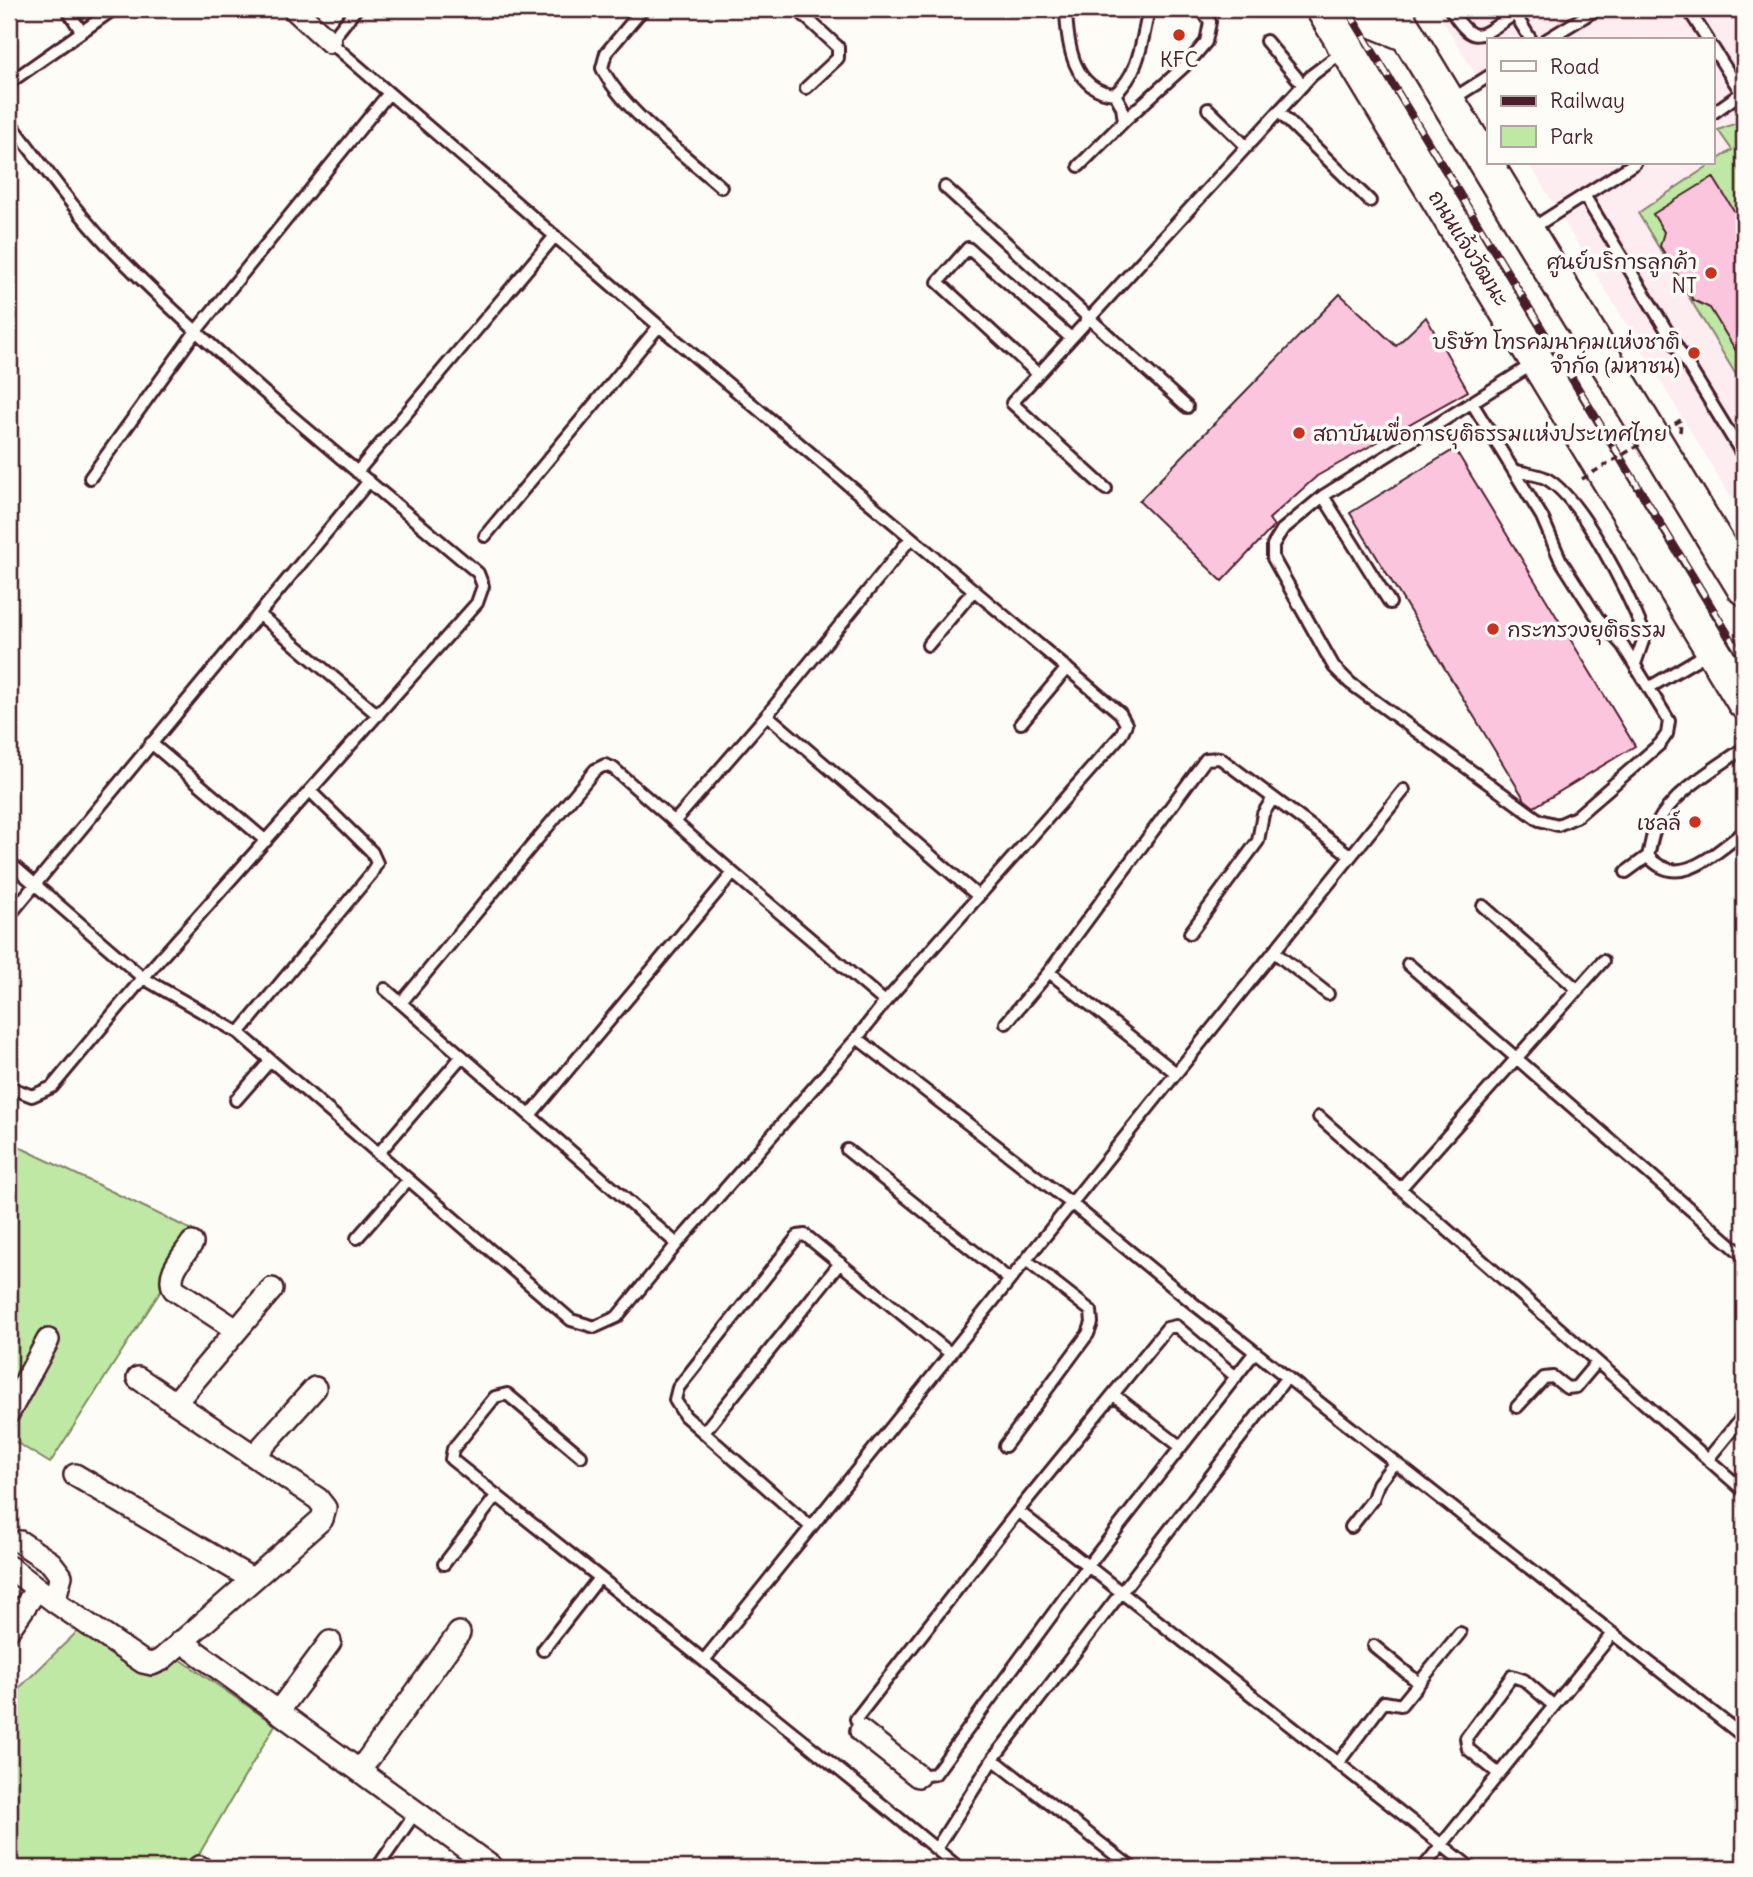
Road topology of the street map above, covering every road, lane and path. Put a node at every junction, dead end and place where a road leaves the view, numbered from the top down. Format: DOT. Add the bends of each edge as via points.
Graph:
graph roads {
  1 [pos="66,9"];
  2 [pos="114,9"];
  3 [pos="295,9"];
  4 [pos="356,9"];
  5 [pos="643,9"];
  6 [pos="797,9"];
  7 [pos="1066,9"];
  8 [pos="1149,9"];
  9 [pos="1202,9"];
  10 [pos="1323,9"];
  11 [pos="1450,9"];
  12 [pos="1597,9"];
  13 [pos="1688,9"];
  14 [pos="1400,22"];
  15 [pos="81,31"];
  16 [pos="1530,38"];
  17 [pos="1549,38"];
  18 [pos="1707,38"];
  19 [pos="1266,41"];
  20 [pos="330,42"];
  21 [pos="1345,46"];
  22 [pos="1714,49"];
  23 [pos="1487,77"];
  24 [pos="9,83"];
  25 [pos="1303,85"];
  26 [pos="806,88"];
  27 [pos="389,93"];
  28 [pos="1115,94"];
  29 [pos="1744,94"];
  30 [pos="1449,102"];
  31 [pos="1208,109"];
  32 [pos="1714,112"];
  33 [pos="1279,113"];
  34 [pos="9,121"];
  35 [pos="1124,121"];
  36 [pos="1247,147"];
  37 [pos="1633,164"];
  38 [pos="1079,166"];
  39 [pos="721,187"];
  40 [pos="945,187"];
  41 [pos="1584,195"];
  42 [pos="1370,201"];
  43 [pos="1527,232"];
  44 [pos="555,236"];
  45 [pos="1089,318"];
  46 [pos="659,326"];
  47 [pos="196,331"];
  48 [pos="1071,338"];
  49 [pos="1538,360"];
  50 [pos="1038,374"];
  51 [pos="1472,403"];
  52 [pos="1187,407"];
  53 [pos="1680,433"];
  54 [pos="1744,457"];
  55 [pos="1513,470"];
  56 [pos="358,472"];
  57 [pos="90,478"];
  58 [pos="1582,479"];
  59 [pos="369,481"];
  60 [pos="1105,489"];
  61 [pos="1323,496"];
  62 [pos="485,536"];
  63 [pos="911,538"];
  64 [pos="1744,588"];
  65 [pos="974,590"];
  66 [pos="1390,603"];
  67 [pos="260,615"];
  68 [pos="928,645"];
  69 [pos="1713,650"];
  70 [pos="1635,664"];
  71 [pos="1067,668"];
  72 [pos="1650,687"];
  73 [pos="1744,702"];
  74 [pos="378,715"];
  75 [pos="767,715"];
  76 [pos="1021,723"];
  77 [pos="151,743"];
  78 [pos="1744,748"];
  79 [pos="1404,790"];
  80 [pos="310,791"];
  81 [pos="1273,798"];
  82 [pos="674,822"];
  83 [pos="1744,832"];
  84 [pos="266,841"];
  85 [pos="1350,856"];
  86 [pos="1648,856"];
  87 [pos="9,862"];
  88 [pos="1626,872"];
  89 [pos="733,873"];
  90 [pos="34,884"];
  91 [pos="978,897"];
  92 [pos="1483,906"];
  93 [pos="9,916"];
  94 [pos="1190,933"];
  95 [pos="1274,952"];
  96 [pos="1603,961"];
  97 [pos="1408,964"];
  98 [pos="1049,972"];
  99 [pos="143,978"];
  100 [pos="385,989"];
  101 [pos="1578,990"];
  102 [pos="1328,995"];
  103 [pos="885,1002"];
  104 [pos="401,1003"];
  105 [pos="1006,1023"];
  106 [pos="239,1033"];
  107 [pos="857,1038"];
  108 [pos="462,1055"];
  109 [pos="1516,1060"];
  110 [pos="270,1061"];
  111 [pos="1177,1073"];
  112 [pos="9,1087"];
  113 [pos="236,1100"];
  114 [pos="531,1114"];
  115 [pos="1319,1117"];
  116 [pos="847,1150"];
  117 [pos="378,1154"];
  118 [pos="408,1180"];
  119 [pos="1400,1189"];
  120 [pos="1072,1203"];
  121 [pos="357,1238"];
  122 [pos="192,1243"];
  123 [pos="677,1244"];
  124 [pos="1744,1256"];
  125 [pos="1026,1260"];
  126 [pos="840,1263"];
  127 [pos="1010,1280"];
  128 [pos="272,1289"];
  129 [pos="235,1329"];
  130 [pos="48,1340"];
  131 [pos="1255,1352"];
  132 [pos="951,1354"];
  133 [pos="1597,1362"];
  134 [pos="1236,1377"];
  135 [pos="1287,1377"];
  136 [pos="138,1378"];
  137 [pos="315,1388"];
  138 [pos="1114,1395"];
  139 [pos="175,1403"];
  140 [pos="1517,1407"];
  141 [pos="9,1412"];
  142 [pos="1744,1415"];
  143 [pos="704,1432"];
  144 [pos="1005,1446"];
  145 [pos="1181,1447"];
  146 [pos="254,1456"];
  147 [pos="581,1456"];
  148 [pos="1708,1459"];
  149 [pos="1395,1462"];
  150 [pos="75,1475"];
  151 [pos="1744,1491"];
  152 [pos="497,1496"];
  153 [pos="1018,1511"];
  154 [pos="811,1527"];
  155 [pos="1351,1527"];
  156 [pos="20,1542"];
  157 [pos="444,1564"];
  158 [pos="1088,1566"];
  159 [pos="9,1567"];
  160 [pos="599,1578"];
  161 [pos="252,1579"];
  162 [pos="1120,1591"];
  163 [pos="45,1595"];
  164 [pos="9,1629"];
  165 [pos="459,1633"];
  166 [pos="1460,1633"];
  167 [pos="1612,1634"];
  168 [pos="181,1641"];
  169 [pos="330,1642"];
  170 [pos="1374,1646"];
  171 [pos="543,1650"];
  172 [pos="705,1659"];
  173 [pos="1419,1683"];
  174 [pos="1554,1706"];
  175 [pos="278,1712"];
  176 [pos="861,1731"];
  177 [pos="1744,1737"];
  178 [pos="993,1759"];
  179 [pos="1338,1763"];
  180 [pos="360,1770"];
  181 [pos="1499,1774"];
  182 [pos="918,1776"];
  183 [pos="415,1813"];
  184 [pos="1441,1845"];
  185 [pos="936,1849"];
  186 [pos="377,1868"];
  187 [pos="493,1868"];
  188 [pos="959,1868"];
  189 [pos="1132,1868"];
  190 [pos="1423,1868"];
  191 [pos="1471,1868"];
  1 -- 15 [label="lane"];
  2 -- 15 [label="lane"];
  3 -- 20 [label="street"];
  4 -- 20 [label="lane"];
  5 -- 39 [label="lane" via="606,54 602,68 625,102"];
  6 -- 26 [label="lane" via="838,47 838,58"];
  7 -- 28 [label="lane" via="1066,33 1076,66 1090,86"];
  8 -- 28 [label="lane" via="1133,74"];
  9 -- 35 [label="lane" via="1210,22 1206,42"];
  10 -- 21 [label="main road, ถนนแจ้งวัฒนะ"];
  11 -- 16 [label="lane" via="1472,35 1481,35 1515,14"];
  12 -- 17 [label="lane"];
  13 -- 18 [label="lane"];
  14 -- 21 [label="main road" via="1367,18 1353,28"];
  14 -- 30 [label="main road"];
  15 -- 24 [label="lane"];
  19 -- 25 [label="lane"];
  20 -- 27 [label="lane"];
  21 -- 25 [label="lane"];
  21 -- 49 [label="main road, ถนนแจ้งวัฒนะ"];
  22 -- 29 [label="lane"];
  23 -- 30 [label="lane"];
  25 -- 33 [label="lane"];
  27 -- 44 [label="lane"];
  27 -- 47 [label="lane"];
  28 -- 35 [label="lane"];
  29 -- 32 [label="lane"];
  30 -- 43 [label="main road"];
  31 -- 36 [label="lane"];
  33 -- 36 [label="lane"];
  33 -- 42 [label="lane"];
  34 -- 47 [label="lane" via="118,256"];
  35 -- 38 [label="lane"];
  36 -- 45 [label="lane"];
  37 -- 41 [label="lane"];
  40 -- 45 [label="lane"];
  41 -- 43 [label="lane"];
  41 -- 54 [label="lane"];
  43 -- 64 [label="main road"];
  44 -- 46 [label="lane"];
  44 -- 56 [label="lane"];
  45 -- 48 [label="lane"];
  45 -- 52 [label="lane"];
  46 -- 62 [label="lane"];
  46 -- 63 [label="lane"];
  47 -- 56 [label="lane"];
  47 -- 57 [label="lane"];
  48 -- 50 [label="lane"];
  48 -- 50 [label="lane" via="968,248 938,282"];
  49 -- 51 [label="lane"];
  49 -- 69 [label="main road, ถนนแจ้งวัฒนะ"];
  50 -- 60 [label="lane" via="1012,403"];
  51 -- 55 [label="lane"];
  51 -- 61 [label="lane"];
  53 -- 58 [label="path, bridge" via="1681,420"];
  55 -- 70 [label="lane" via="1542,517 1560,559 1597,617"];
  55 -- 70 [label="lane" via="1544,478 1570,497 1626,589 1645,635"];
  56 -- 59 [label="lane"];
  59 -- 67 [label="lane"];
  59 -- 74 [label="lane" via="478,573 483,586 477,603"];
  61 -- 66 [label="lane"];
  61 -- 72 [label="lane" via="1282,530 1273,545 1273,558 1334,667 1539,820 1558,825 1576,817 1660,744 1669,721"];
  63 -- 65 [label="lane"];
  63 -- 75 [label="lane"];
  65 -- 68 [label="lane"];
  65 -- 71 [label="lane"];
  67 -- 74 [label="lane"];
  67 -- 77 [label="lane"];
  69 -- 72 [label="lane"];
  69 -- 73 [label="main road, ถนนแจ้งวัฒนะ"];
  70 -- 72 [label="lane"];
  71 -- 76 [label="lane"];
  71 -- 91 [label="lane" via="1120,713 1124,730"];
  74 -- 80 [label="lane"];
  75 -- 82 [label="lane"];
  75 -- 91 [label="lane"];
  77 -- 84 [label="lane"];
  77 -- 90 [label="lane"];
  78 -- 86 [label="lane" via="1668,808 1657,825"];
  79 -- 85 [label="lane"];
  80 -- 84 [label="lane"];
  80 -- 106 [label="lane" via="372,852 377,863"];
  81 -- 85 [label="lane"];
  81 -- 94 [label="lane" via="1263,814 1258,841"];
  81 -- 98 [label="lane" via="1220,758 1206,759"];
  82 -- 89 [label="lane"];
  82 -- 104 [label="lane" via="613,768 604,765 595,770"];
  83 -- 86 [label="lane" via="1683,871 1665,870"];
  84 -- 99 [label="lane"];
  85 -- 95 [label="lane"];
  86 -- 88 [label="lane"];
  87 -- 90 [label="lane"];
  89 -- 103 [label="lane"];
  89 -- 114 [label="lane"];
  90 -- 93 [label="lane"];
  90 -- 99 [label="lane"];
  91 -- 103 [label="lane"];
  92 -- 101 [label="lane"];
  95 -- 102 [label="lane"];
  95 -- 111 [label="lane"];
  96 -- 101 [label="lane"];
  97 -- 109 [label="lane"];
  98 -- 105 [label="lane"];
  98 -- 111 [label="lane"];
  99 -- 106 [label="lane"];
  99 -- 112 [label="lane" via="52,1087 32,1096"];
  100 -- 104 [label="lane"];
  101 -- 109 [label="lane"];
  103 -- 107 [label="lane"];
  104 -- 108 [label="lane"];
  106 -- 110 [label="lane"];
  107 -- 120 [label="lane"];
  107 -- 123 [label="lane"];
  108 -- 114 [label="lane"];
  108 -- 117 [label="lane"];
  109 -- 119 [label="lane"];
  109 -- 124 [label="lane"];
  110 -- 113 [label="lane"];
  110 -- 117 [label="lane"];
  111 -- 120 [label="lane"];
  114 -- 123 [label="lane"];
  115 -- 119 [label="lane"];
  116 -- 127 [label="lane"];
  117 -- 118 [label="lane"];
  118 -- 121 [label="lane"];
  118 -- 123 [label="lane" via="571,1320 595,1328 617,1317"];
  119 -- 133 [label="lane"];
  120 -- 125 [label="lane"];
  120 -- 131 [label="lane"];
  122 -- 129 [label="street" via="170,1282"];
  125 -- 127 [label="lane"];
  125 -- 144 [label="lane" via="1091,1311 1092,1323"];
  126 -- 132 [label="lane"];
  126 -- 143 [label="lane"];
  126 -- 143 [label="lane" via="804,1235 798,1236 678,1388 675,1400"];
  127 -- 132 [label="lane"];
  128 -- 129 [label="street"];
  129 -- 139 [label="street"];
  130 -- 141 [label="street"];
  131 -- 134 [label="lane"];
  131 -- 135 [label="lane"];
  132 -- 154 [label="lane"];
  133 -- 140 [label="lane" via="1576,1387 1544,1378"];
  133 -- 148 [label="lane"];
  134 -- 138 [label="lane" via="1175,1326 1167,1328"];
  134 -- 145 [label="lane"];
  135 -- 149 [label="lane"];
  135 -- 162 [label="lane"];
  136 -- 139 [label="street"];
  137 -- 146 [label="street"];
  138 -- 145 [label="lane"];
  138 -- 153 [label="lane"];
  139 -- 146 [label="street"];
  142 -- 148 [label="lane"];
  143 -- 154 [label="lane"];
  145 -- 158 [label="lane"];
  146 -- 161 [label="street" via="325,1508 323,1519"];
  147 -- 152 [label="lane" via="507,1394 495,1397 453,1448 451,1459"];
  148 -- 151 [label="lane"];
  149 -- 155 [label="lane"];
  149 -- 167 [label="lane"];
  150 -- 161 [label="street"];
  152 -- 157 [label="lane"];
  152 -- 160 [label="lane"];
  153 -- 158 [label="lane"];
  153 -- 176 [label="lane" via="856,1719"];
  154 -- 172 [label="lane"];
  156 -- 163 [label="street" via="51,1563 61,1576"];
  158 -- 162 [label="lane"];
  158 -- 182 [label="lane" via="935,1774"];
  159 -- 163 [label="street"];
  160 -- 171 [label="lane"];
  160 -- 172 [label="lane"];
  161 -- 168 [label="street"];
  162 -- 178 [label="lane"];
  162 -- 179 [label="lane"];
  163 -- 164 [label="street"];
  163 -- 168 [label="street" via="143,1661 161,1660"];
  165 -- 180 [label="street"];
  166 -- 173 [label="lane"];
  167 -- 174 [label="lane"];
  167 -- 177 [label="lane"];
  168 -- 175 [label="street"];
  169 -- 175 [label="street"];
  170 -- 173 [label="lane"];
  172 -- 185 [label="lane"];
  173 -- 179 [label="lane" via="1401,1705 1384,1702"];
  174 -- 181 [label="lane"];
  174 -- 181 [label="lane" via="1524,1680 1512,1676 1466,1738 1468,1749"];
  175 -- 180 [label="street"];
  176 -- 182 [label="street"];
  178 -- 185 [label="lane"];
  178 -- 189 [label="lane"];
  179 -- 184 [label="lane"];
  180 -- 183 [label="street"];
  181 -- 184 [label="lane"];
  183 -- 186 [label="lane"];
  183 -- 187 [label="street"];
  184 -- 190 [label="lane"];
  184 -- 191 [label="lane"];
  185 -- 188 [label="lane"];
}
